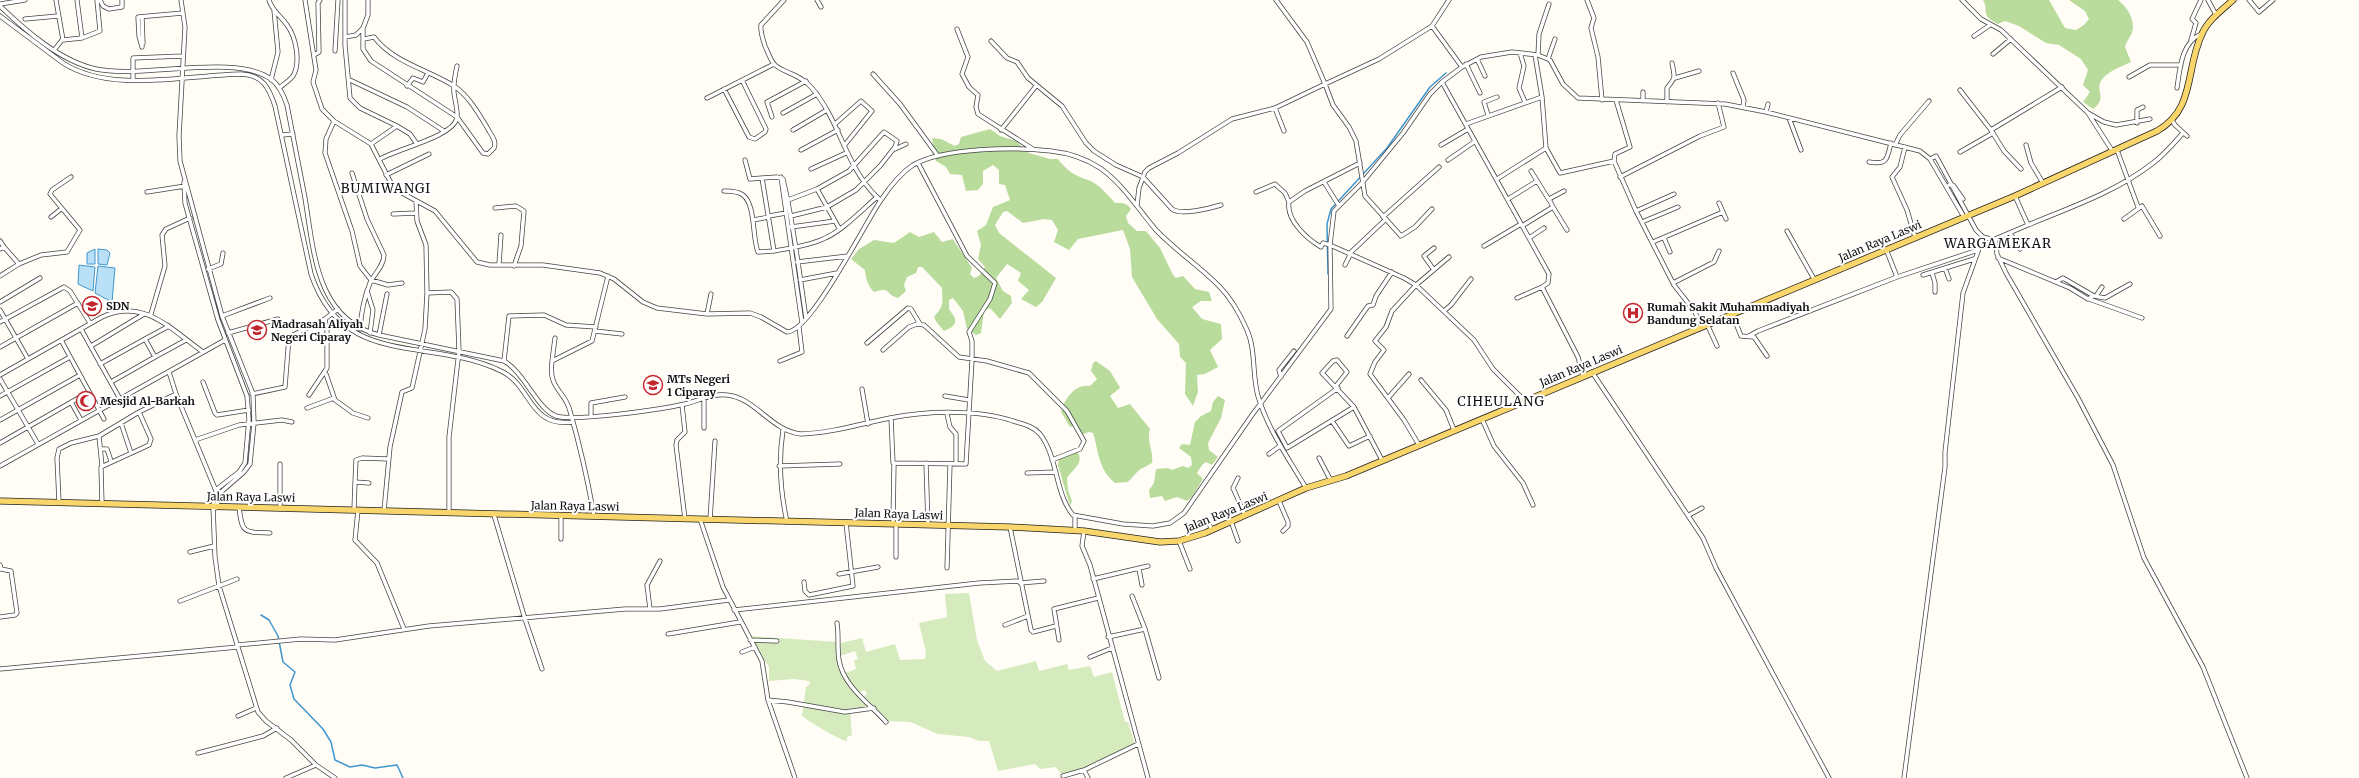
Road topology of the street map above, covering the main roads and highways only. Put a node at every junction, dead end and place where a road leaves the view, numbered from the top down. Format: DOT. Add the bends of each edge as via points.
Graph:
graph roads {
  1 [pos="2232,0"];
  2 [pos="0,501"];
  1 -- 2 [label="main road, Jalan Raya Laswi" via="2201,34 2182,106 2172,120 2157,131 2015,196 1915,238 1419,445 1331,481 1306,488 1212,530 1179,541 1160,542 1084,531 1010,527 449,514 280,506 214,508"];
}
